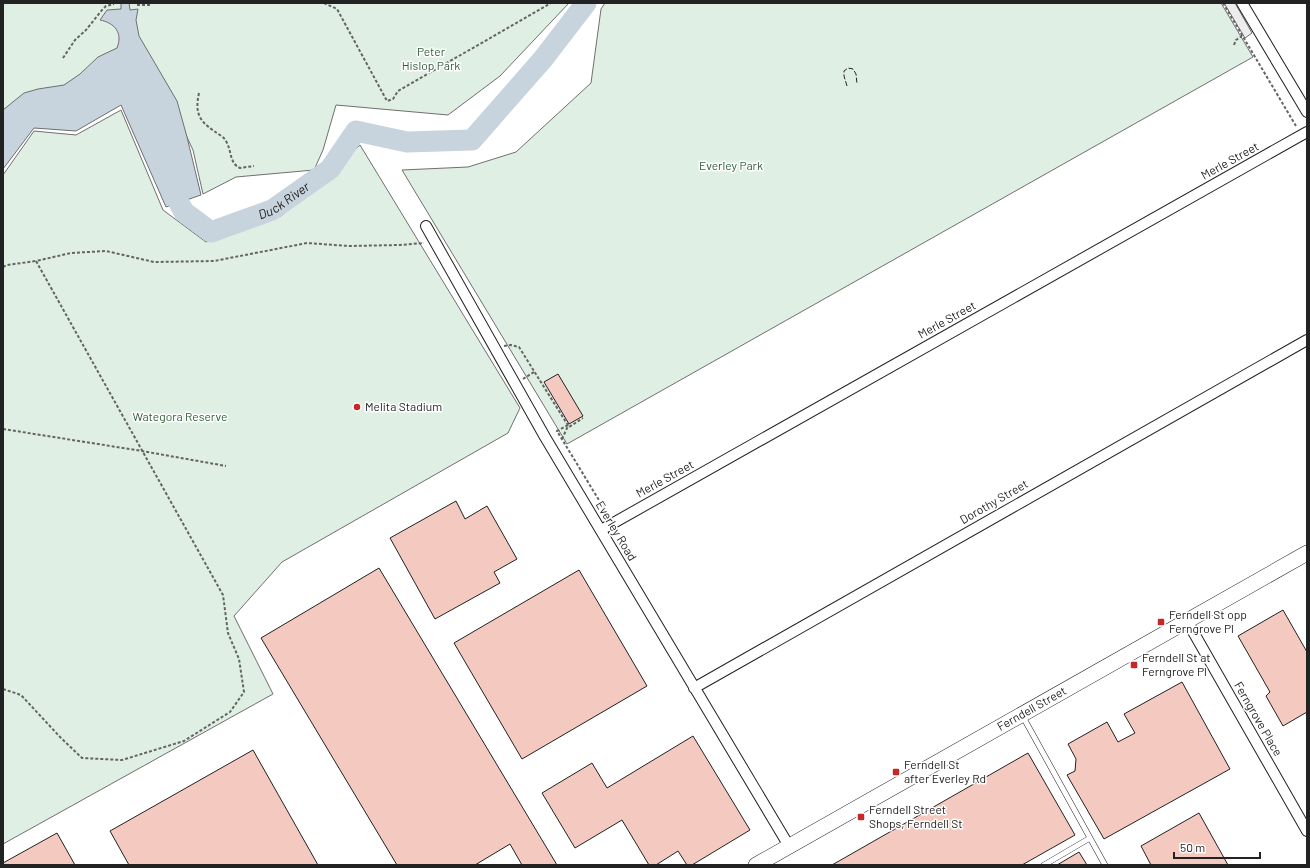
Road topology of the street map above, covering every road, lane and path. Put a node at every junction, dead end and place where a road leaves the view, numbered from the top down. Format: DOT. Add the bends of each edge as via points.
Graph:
graph roads {
  1 [pos="324,3"];
  2 [pos="551,3"];
  3 [pos="1223,3"];
  4 [pos="1242,3"];
  5 [pos="114,4"];
  6 [pos="137,5"];
  7 [pos="150,5"];
  8 [pos="1242,35"];
  9 [pos="1234,45"];
  10 [pos="63,58"];
  11 [pos="199,93"];
  12 [pos="1307,112"];
  13 [pos="1296,126"];
  14 [pos="1307,132"];
  15 [pos="254,166"];
  16 [pos="426,226"];
  17 [pos="436,242"];
  18 [pos="36,261"];
  19 [pos="3,267"];
  20 [pos="1307,340"];
  21 [pos="496,350"];
  22 [pos="583,418"];
  23 [pos="568,425"];
  24 [pos="3,429"];
  25 [pos="562,439"];
  26 [pos="142,451"];
  27 [pos="226,466"];
  28 [pos="609,517"];
  29 [pos="601,530"];
  30 [pos="1307,553"];
  31 [pos="1187,621"];
  32 [pos="694,688"];
  33 [pos="3,689"];
  34 [pos="1021,714"];
  35 [pos="1307,831"];
  36 [pos="1090,838"];
  37 [pos="789,846"];
  38 [pos="756,865"];
  39 [pos="1044,865"];
  40 [pos="1105,865"];
  1 -- 2 [label="path" via="337,9 387,101 393,99 398,91"];
  3 -- 8 [label="path"];
  4 -- 12 [label="street"];
  5 -- 10 [label="path" via="102,10 75,40"];
  6 -- 7 [label="path"];
  8 -- 9 [label="path"];
  8 -- 13 [label="path"];
  11 -- 15 [label="path" via="196,106 198,113 208,126 225,140 233,164 240,168"];
  14 -- 29 [label="street, Merle Street"];
  16 -- 17 [label="street, Everley Road"];
  17 -- 18 [label="path" via="356,246 307,243 214,261 154,262 106,251 71,253"];
  17 -- 21 [label="street, Everley Road"];
  18 -- 19 [label="path"];
  18 -- 26 [label="path"];
  20 -- 32 [label="street, Dorothy Street"];
  21 -- 23 [label="path" via="505,345 519,347"];
  21 -- 29 [label="street, Everley Road"];
  22 -- 23 [label="path"];
  23 -- 25 [label="path"];
  23 -- 25 [label="path" via="557,432"];
  24 -- 26 [label="path"];
  25 -- 28 [label="path"];
  26 -- 27 [label="path"];
  26 -- 33 [label="path" via="223,595 228,633 239,659 244,692 230,712 184,741 122,760 82,758 21,695"];
  29 -- 32 [label="street, Everley Road"];
  30 -- 31 [label="main road, Ferndell Street"];
  31 -- 34 [label="main road, Ferndell Street"];
  31 -- 35 [label="street, Ferngrove Place"];
  32 -- 37 [label="street, Everley Road"];
  34 -- 36 [label="lane"];
  34 -- 37 [label="main road, Ferndell Street"];
  36 -- 39 [label="lane"];
  36 -- 40 [label="lane"];
  37 -- 38 [label="main road, Ferndell Street"];
}
